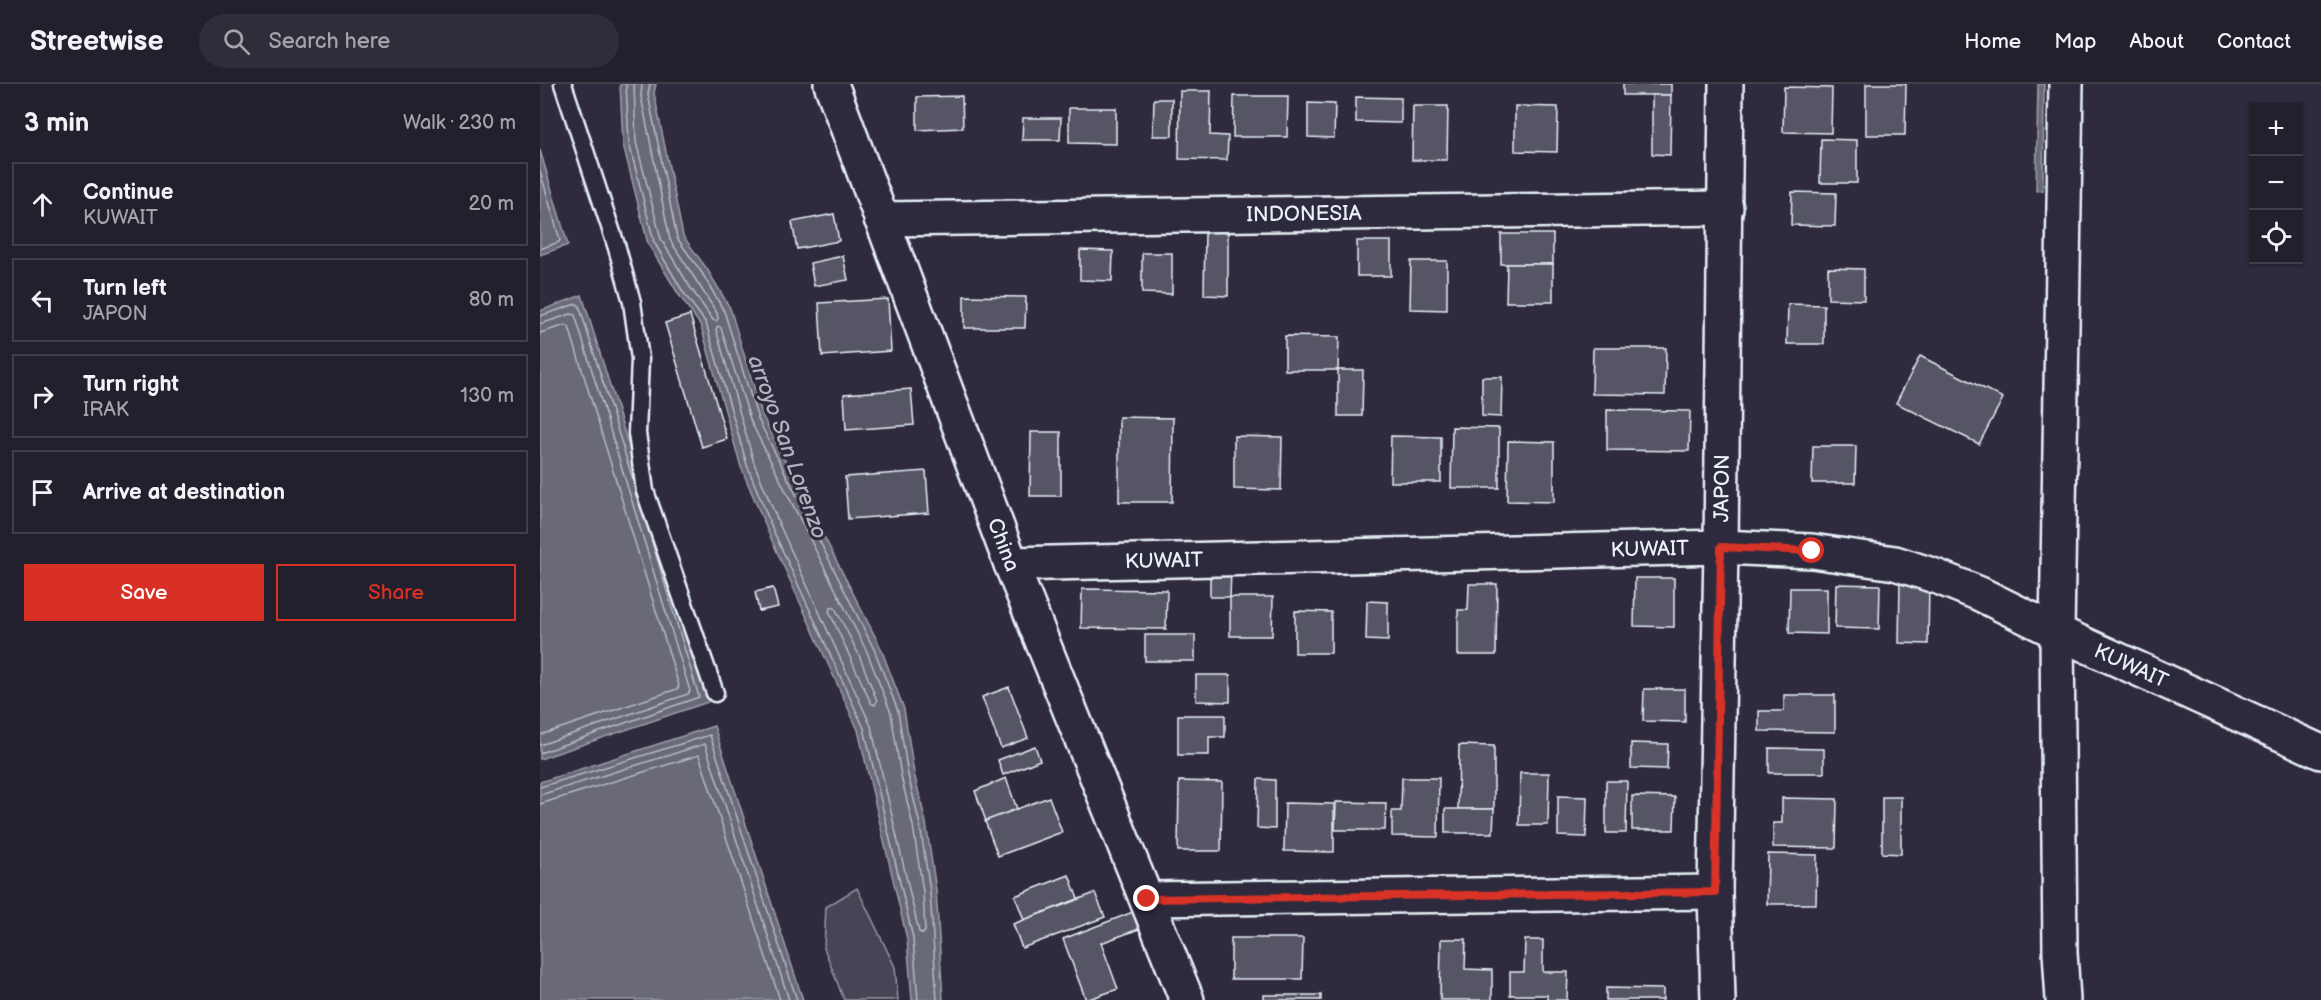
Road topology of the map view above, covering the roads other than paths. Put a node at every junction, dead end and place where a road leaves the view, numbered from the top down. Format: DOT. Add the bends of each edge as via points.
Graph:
graph roads {
  1 [pos="563,84"];
  2 [pos="831,84"];
  3 [pos="1726,84"];
  4 [pos="2066,84"];
  5 [pos="1726,208"];
  6 [pos="881,219"];
  7 [pos="1721,547"];
  8 [pos="1011,564"];
  9 [pos="2057,632"];
  10 [pos="715,693"];
  11 [pos="2321,752"];
  12 [pos="1715,892"];
  13 [pos="1147,899"];
  14 [pos="1187,1000"];
  15 [pos="1718,1000"];
  16 [pos="2063,1000"];
  1 -- 10 [label="lane" via="632,302 640,359 637,433 645,491"];
  2 -- 6 [label="street, China"];
  3 -- 5 [label="street, JAPON"];
  4 -- 9 [label="street"];
  5 -- 6 [label="street, INDONESIA"];
  5 -- 7 [label="street, JAPON"];
  6 -- 8 [label="street, China"];
  7 -- 8 [label="street, KUWAIT"];
  7 -- 9 [label="street, KUWAIT" via="1812,551 1895,562 1980,594"];
  7 -- 12 [label="street, JAPON"];
  8 -- 13 [label="street, China"];
  9 -- 11 [label="street, KUWAIT"];
  9 -- 16 [label="street"];
  12 -- 13 [label="street"];
  12 -- 15 [label="street, JAPON"];
  13 -- 14 [label="street, China"];
}
